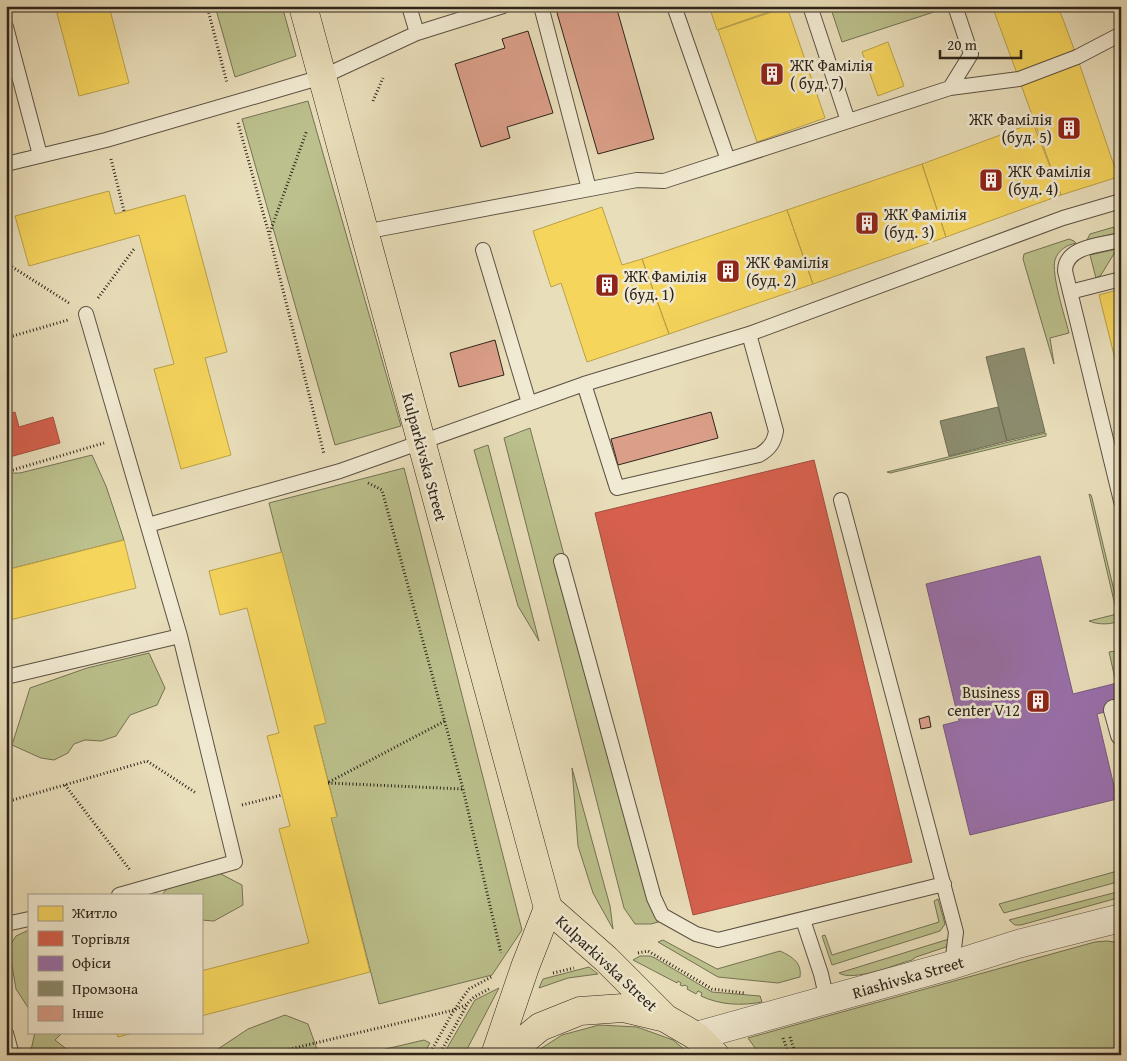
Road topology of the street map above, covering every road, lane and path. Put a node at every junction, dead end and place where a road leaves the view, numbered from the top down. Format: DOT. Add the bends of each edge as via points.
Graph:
graph roads {
  1 [pos="207,6"];
  2 [pos="302,6"];
  3 [pos="409,6"];
  4 [pos="503,6"];
  5 [pos="540,6"];
  6 [pos="674,6"];
  7 [pos="810,6"];
  8 [pos="955,6"];
  9 [pos="6,27"];
  10 [pos="417,33"];
  11 [pos="1121,34"];
  12 [pos="322,77"];
  13 [pos="383,78"];
  14 [pos="950,88"];
  15 [pos="373,101"];
  16 [pos="233,103"];
  17 [pos="848,121"];
  18 [pos="238,123"];
  19 [pos="307,129"];
  20 [pos="106,140"];
  21 [pos="40,155"];
  22 [pos="728,160"];
  23 [pos="6,164"];
  24 [pos="590,189"];
  25 [pos="1121,201"];
  26 [pos="124,211"];
  27 [pos="364,232"];
  28 [pos="269,234"];
  29 [pos="1121,240"];
  30 [pos="134,249"];
  31 [pos="483,250"];
  32 [pos="6,263"];
  33 [pos="1121,280"];
  34 [pos="1070,292"];
  35 [pos="86,314"];
  36 [pos="750,334"];
  37 [pos="6,338"];
  38 [pos="584,384"];
  39 [pos="529,403"];
  40 [pos="122,437"];
  41 [pos="421,441"];
  42 [pos="340,471"];
  43 [pos="6,472"];
  44 [pos="841,500"];
  45 [pos="1121,502"];
  46 [pos="148,524"];
  47 [pos="561,561"];
  48 [pos="180,636"];
  49 [pos="6,677"];
  50 [pos="1114,710"];
  51 [pos="445,721"];
  52 [pos="1121,736"];
  53 [pos="65,785"];
  54 [pos="463,789"];
  55 [pos="282,795"];
  56 [pos="6,802"];
  57 [pos="223,810"];
  58 [pos="944,884"];
  59 [pos="144,888"];
  60 [pos="123,894"];
  61 [pos="548,908"];
  62 [pos="28,918"];
  63 [pos="1121,918"];
  64 [pos="803,920"];
  65 [pos="6,924"];
  66 [pos="635,953"];
  67 [pos="606,960"];
  68 [pos="952,965"];
  69 [pos="507,973"];
  70 [pos="492,988"];
  71 [pos="753,994"];
  72 [pos="827,1000"];
  73 [pos="468,1004"];
  74 [pos="454,1010"];
  75 [pos="665,1018"];
  76 [pos="787,1030"];
  77 [pos="781,1032"];
  78 [pos="6,1033"];
  79 [pos="696,1036"];
  80 [pos="12,1055"];
  81 [pos="265,1055"];
  82 [pos="429,1055"];
  83 [pos="439,1055"];
  84 [pos="495,1055"];
  85 [pos="506,1055"];
  86 [pos="715,1055"];
  87 [pos="789,1055"];
  88 [pos="796,1055"];
  1 -- 16 [label="path"];
  2 -- 12 [label="main road, Kulparkivska Street"];
  3 -- 10 [label="lane"];
  4 -- 10 [label="lane"];
  5 -- 24 [label="lane"];
  6 -- 22 [label="lane"];
  7 -- 17 [label="lane"];
  8 -- 14 [label="lane" via="971,54"];
  9 -- 21 [label="lane"];
  10 -- 12 [label="lane"];
  11 -- 14 [label="lane" via="1077,57 1019,79"];
  12 -- 16 [label="lane"];
  12 -- 27 [label="main road, Kulparkivska Street"];
  13 -- 15 [label="path"];
  14 -- 17 [label="lane"];
  16 -- 20 [label="lane"];
  17 -- 22 [label="lane"];
  18 -- 28 [label="path"];
  19 -- 28 [label="path"];
  20 -- 21 [label="lane"];
  20 -- 26 [label="path"];
  21 -- 23 [label="lane"];
  22 -- 24 [label="lane" via="664,181 637,180"];
  24 -- 27 [label="lane"];
  25 -- 36 [label="lane" via="1063,218"];
  27 -- 41 [label="main road, Kulparkivska Street"];
  28 -- 42 [label="path" via="325,456"];
  29 -- 34 [label="lane" via="1071,254 1065,265"];
  30 -- 35 [label="path"];
  31 -- 39 [label="lane"];
  32 -- 35 [label="path"];
  33 -- 34 [label="lane"];
  34 -- 45 [label="lane"];
  35 -- 37 [label="path"];
  35 -- 40 [label="lane"];
  36 -- 38 [label="lane"];
  36 -- 38 [label="lane" via="776,431 771,446 759,456 617,488"];
  38 -- 39 [label="lane"];
  39 -- 41 [label="lane"];
  40 -- 43 [label="path"];
  40 -- 46 [label="lane"];
  41 -- 42 [label="lane"];
  41 -- 61 [label="main road, Kulparkivska Street"];
  42 -- 46 [label="lane"];
  42 -- 51 [label="path" via="382,490"];
  44 -- 58 [label="lane"];
  46 -- 48 [label="lane"];
  47 -- 64 [label="lane" via="654,898 662,915 696,934 718,940"];
  48 -- 49 [label="lane"];
  48 -- 57 [label="lane"];
  50 -- 52 [label="street"];
  51 -- 54 [label="path"];
  51 -- 54 [label="path" via="328,782"];
  53 -- 56 [label="path"];
  53 -- 57 [label="path" via="147,761"];
  53 -- 59 [label="path"];
  54 -- 69 [label="path"];
  55 -- 57 [label="path"];
  57 -- 59 [label="lane" via="235,862"];
  58 -- 64 [label="lane"];
  58 -- 68 [label="lane" via="956,932"];
  59 -- 60 [label="lane"];
  61 -- 67 [label="main road, Kulparkivska Street"];
  61 -- 69 [label="main road, Kulparkivska Street"];
  62 -- 65 [label="lane"];
  63 -- 68 [label="street, Riashivska Street" via="1018,944"];
  64 -- 72 [label="lane"];
  66 -- 71 [label="path" via="648,951 712,989"];
  67 -- 69 [label="path"];
  67 -- 75 [label="main road, Kulparkivska Street"];
  68 -- 72 [label="street, Riashivska Street"];
  69 -- 74 [label="path" via="469,989"];
  69 -- 84 [label="main road, Kulparkivska Street"];
  70 -- 73 [label="path"];
  72 -- 79 [label="street, Riashivska Street"];
  73 -- 74 [label="path"];
  73 -- 83 [label="path"];
  74 -- 81 [label="path"];
  74 -- 82 [label="path"];
  75 -- 79 [label="main road"];
  75 -- 85 [label="main road" via="623,1008 580,1011 540,1027"];
  76 -- 88 [label="path"];
  77 -- 87 [label="path"];
  78 -- 80 [label="lane"];
  79 -- 86 [label="main road"];
}
